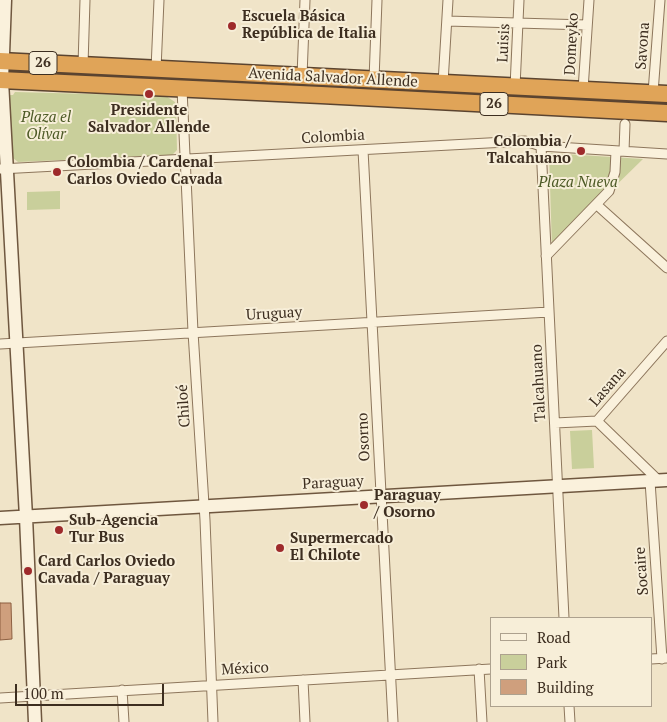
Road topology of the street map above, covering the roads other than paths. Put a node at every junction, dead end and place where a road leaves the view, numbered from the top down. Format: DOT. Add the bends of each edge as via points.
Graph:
graph roads {
  1 [pos="5,0"];
  2 [pos="86,0"];
  3 [pos="159,0"];
  4 [pos="305,0"];
  5 [pos="377,0"];
  6 [pos="448,0"];
  7 [pos="519,0"];
  8 [pos="589,0"];
  9 [pos="660,0"];
  10 [pos="447,21"];
  11 [pos="518,23"];
  12 [pos="587,25"];
  13 [pos="2,61"];
  14 [pos="83,65"];
  15 [pos="156,69"];
  16 [pos="302,76"];
  17 [pos="374,80"];
  18 [pos="1,81"];
  19 [pos="443,83"];
  20 [pos="515,86"];
  21 [pos="182,88"];
  22 [pos="583,90"];
  23 [pos="660,94"];
  24 [pos="667,113"];
  25 [pos="625,124"];
  26 [pos="541,146"];
  27 [pos="363,150"];
  28 [pos="620,151"];
  29 [pos="667,154"];
  30 [pos="184,159"];
  31 [pos="3,168"];
  32 [pos="597,205"];
  33 [pos="546,256"];
  34 [pos="667,268"];
  35 [pos="549,312"];
  36 [pos="372,322"];
  37 [pos="193,332"];
  38 [pos="667,341"];
  39 [pos="16,343"];
  40 [pos="0,344"];
  41 [pos="596,420"];
  42 [pos="554,423"];
  43 [pos="658,480"];
  44 [pos="558,486"];
  45 [pos="380,496"];
  46 [pos="204,506"];
  47 [pos="26,516"];
  48 [pos="0,518"];
  49 [pos="564,617"];
  50 [pos="665,658"];
  51 [pos="652,659"];
  52 [pos="480,669"];
  53 [pos="490,669"];
  54 [pos="390,675"];
  55 [pos="303,680"];
  56 [pos="212,685"];
  57 [pos="122,690"];
  58 [pos="33,695"];
  59 [pos="0,698"];
  60 [pos="569,707"];
  61 [pos="35,722"];
  62 [pos="124,722"];
  63 [pos="213,722"];
  64 [pos="306,722"];
  65 [pos="393,722"];
  66 [pos="482,722"];
  67 [pos="570,722"];
  1 -- 13 [label="street"];
  2 -- 14 [label="street"];
  3 -- 15 [label="street"];
  4 -- 16 [label="street"];
  5 -- 17 [label="street"];
  6 -- 10 [label="street"];
  7 -- 11 [label="street, Luisis"];
  8 -- 12 [label="street, Domeyko"];
  9 -- 23 [label="street, Savona"];
  10 -- 11 [label="street"];
  10 -- 19 [label="street"];
  11 -- 12 [label="street"];
  11 -- 20 [label="street, Luisis"];
  12 -- 22 [label="street, Domeyko"];
  13 -- 14 [label="highway, Avenida Salvador Allende / 26"];
  13 -- 18 [label="street"];
  14 -- 15 [label="highway, Avenida Salvador Allende / 26"];
  15 -- 16 [label="highway, Avenida Salvador Allende / 26"];
  16 -- 17 [label="highway, Avenida Salvador Allende / 26"];
  17 -- 19 [label="highway, Avenida Salvador Allende / 26"];
  18 -- 21 [label="highway, Avenida Salvador Allende / 26"];
  18 -- 31 [label="street"];
  19 -- 20 [label="highway, Avenida Salvador Allende / 26"];
  20 -- 22 [label="highway, Avenida Salvador Allende / 26"];
  21 -- 24 [label="highway, Avenida Salvador Allende / 26"];
  21 -- 30 [label="street, Chiloé"];
  22 -- 23 [label="highway, Avenida Salvador Allende / 26"];
  25 -- 28 [label="street"];
  26 -- 27 [label="street, Colombia" via="525,141"];
  26 -- 28 [label="street, Colombia"];
  26 -- 33 [label="street, Talcahuano"];
  27 -- 30 [label="street, Colombia"];
  27 -- 36 [label="street, Osorno"];
  28 -- 29 [label="street, Colombia"];
  28 -- 32 [label="street" via="612,186"];
  30 -- 31 [label="street, Colombia"];
  30 -- 37 [label="street, Chiloé"];
  31 -- 39 [label="street"];
  32 -- 33 [label="street"];
  32 -- 34 [label="street"];
  33 -- 35 [label="street, Talcahuano"];
  35 -- 36 [label="street, Uruguay"];
  35 -- 42 [label="street, Talcahuano"];
  36 -- 37 [label="street, Uruguay"];
  36 -- 45 [label="street, Osorno"];
  37 -- 39 [label="street, Uruguay"];
  37 -- 46 [label="street, Chiloé"];
  38 -- 41 [label="street, Lasana"];
  39 -- 40 [label="street, Uruguay"];
  39 -- 47 [label="street"];
  41 -- 42 [label="street, Lasana"];
  41 -- 43 [label="street"];
  42 -- 44 [label="street, Talcahuano"];
  43 -- 44 [label="street, Paraguay"];
  43 -- 50 [label="street, Socaire"];
  44 -- 45 [label="street, Paraguay"];
  44 -- 49 [label="street, Talcahuano"];
  45 -- 46 [label="street, Paraguay"];
  45 -- 54 [label="street, Osorno"];
  46 -- 47 [label="street, Paraguay"];
  46 -- 56 [label="street, Chiloé"];
  47 -- 48 [label="street, Paraguay"];
  47 -- 58 [label="street"];
  50 -- 51 [label="street"];
  52 -- 53 [label="street, México"];
  52 -- 54 [label="street, México"];
  52 -- 66 [label="street"];
  54 -- 55 [label="street, México"];
  54 -- 65 [label="street, Osorno"];
  55 -- 56 [label="street, México"];
  55 -- 64 [label="street"];
  56 -- 57 [label="street, México"];
  56 -- 63 [label="street, Chiloé"];
  57 -- 58 [label="street, México"];
  57 -- 62 [label="street"];
  58 -- 59 [label="street, México"];
  58 -- 61 [label="street"];
  60 -- 67 [label="street"];
}
